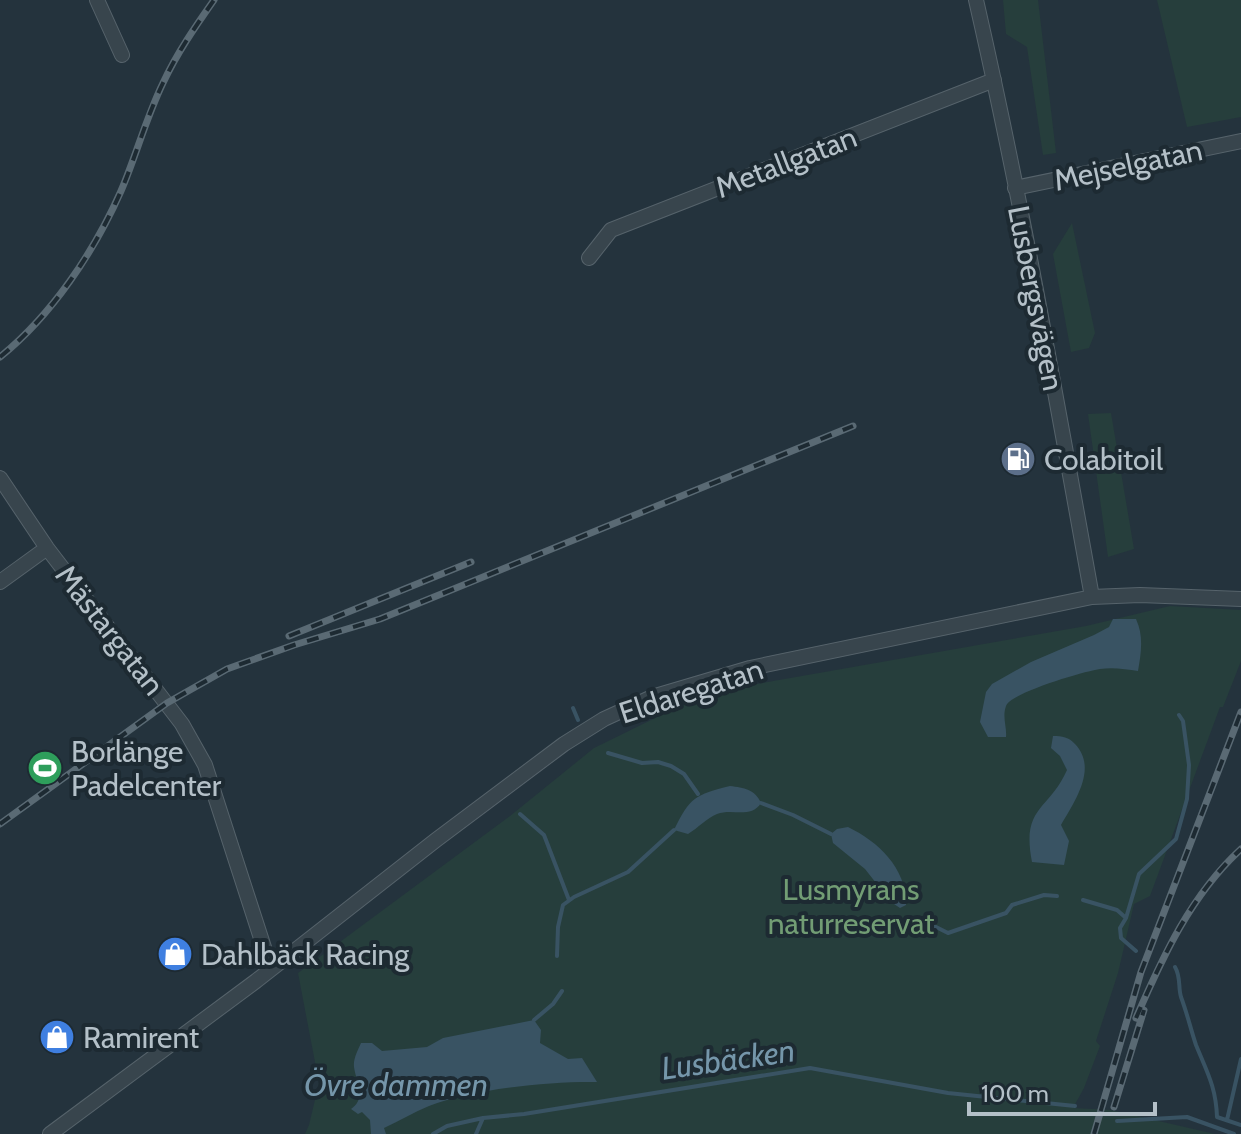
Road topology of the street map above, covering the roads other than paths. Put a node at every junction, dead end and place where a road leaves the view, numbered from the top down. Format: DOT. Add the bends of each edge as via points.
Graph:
graph roads {
  1 [pos="97,0"];
  2 [pos="976,0"];
  3 [pos="122,55"];
  4 [pos="994,80"];
  5 [pos="1241,141"];
  6 [pos="1015,188"];
  7 [pos="589,258"];
  8 [pos="0,478"];
  9 [pos="47,548"];
  10 [pos="0,582"];
  11 [pos="1092,597"];
  12 [pos="1241,599"];
  13 [pos="271,969"];
  14 [pos="50,1134"];
  1 -- 3 [label="street"];
  2 -- 4 [label="street, Lusbergsvägen"];
  4 -- 6 [label="street, Lusbergsvägen"];
  4 -- 7 [label="street, Metallgatan" via="611,230"];
  5 -- 6 [label="street, Mejselgatan"];
  6 -- 11 [label="street, Lusbergsvägen"];
  8 -- 9 [label="street, Mästargatan"];
  9 -- 10 [label="street"];
  9 -- 13 [label="street, Mästargatan" via="182,724 205,765"];
  11 -- 12 [label="street, Eldaregatan"];
  11 -- 13 [label="street, Eldaregatan" via="750,668 652,697 564,744"];
  13 -- 14 [label="street, Eldaregatan"];
}
